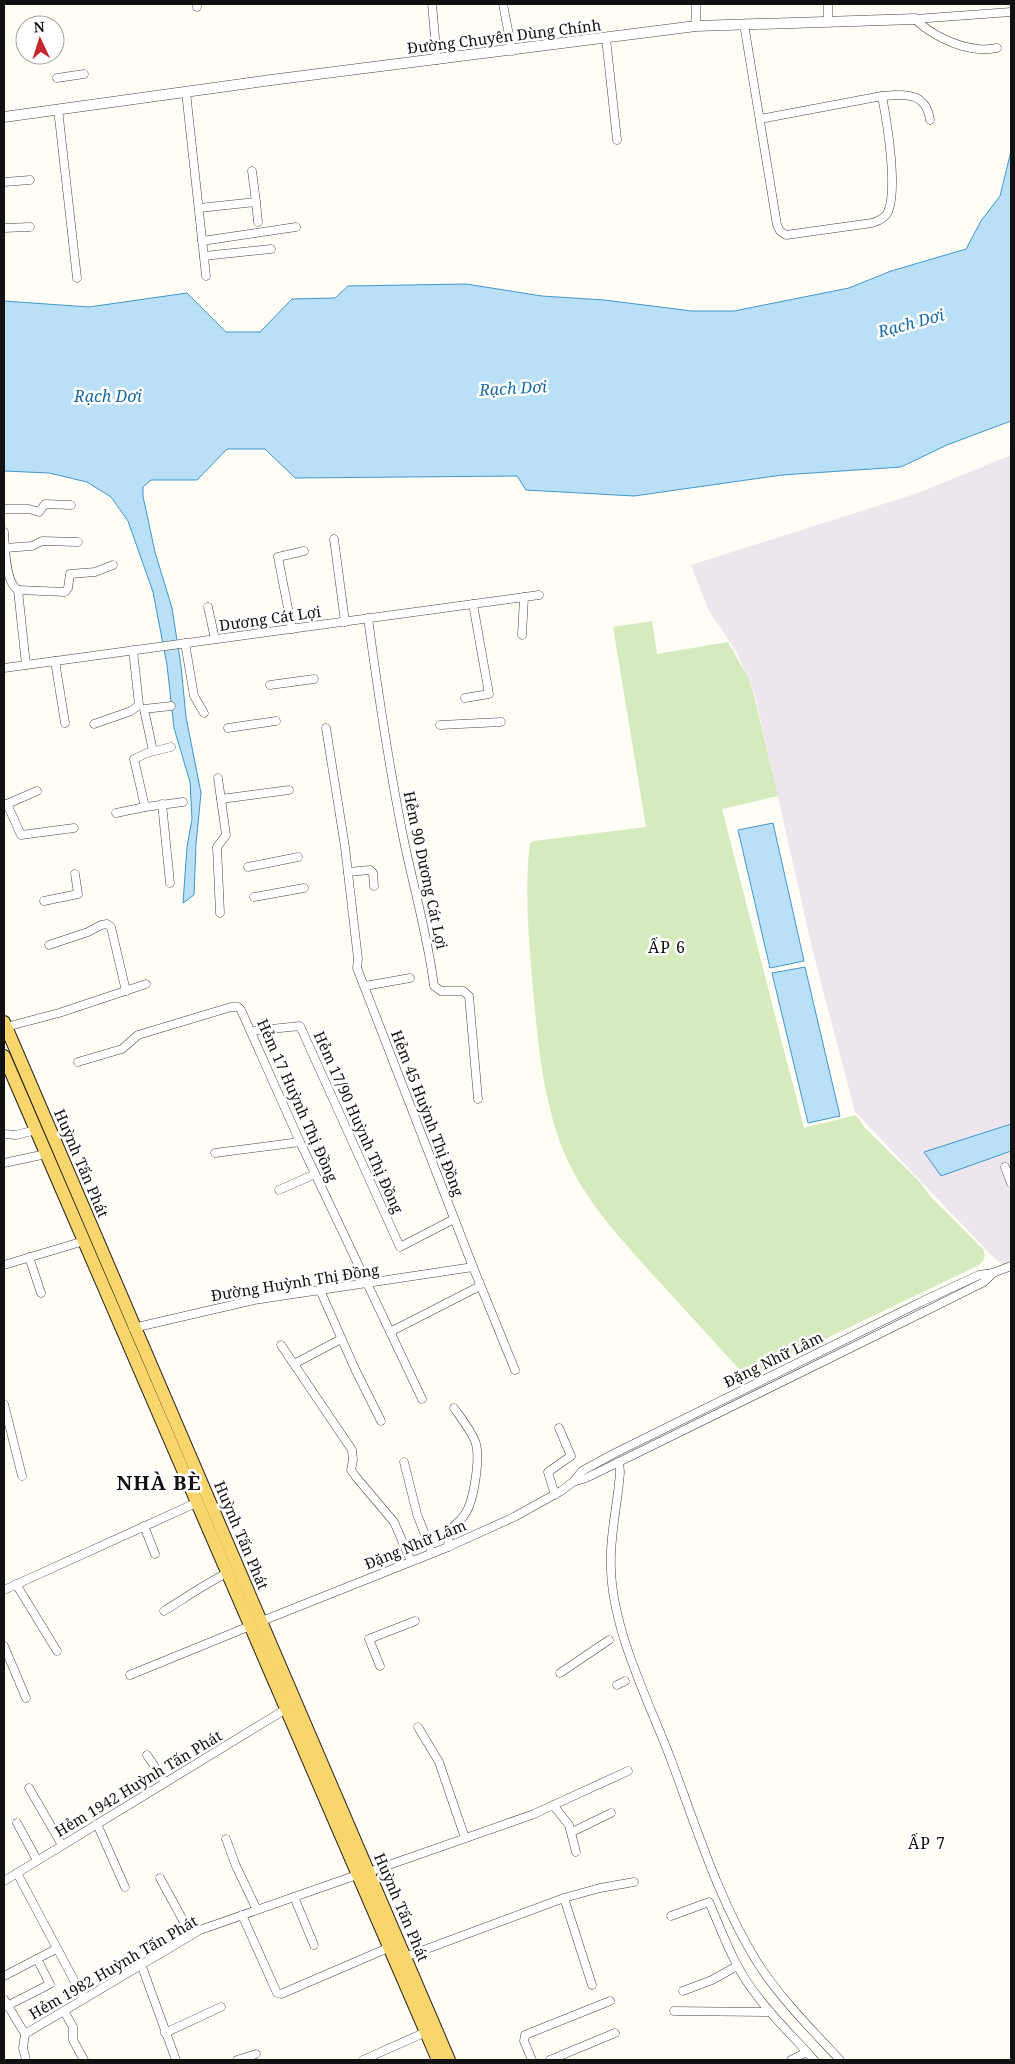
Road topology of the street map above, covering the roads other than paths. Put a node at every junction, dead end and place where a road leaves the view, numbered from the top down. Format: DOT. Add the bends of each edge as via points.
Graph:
graph roads {
  1 [pos="432,4"];
  2 [pos="503,4"];
  3 [pos="696,4"];
  4 [pos="828,4"];
  5 [pos="1011,12"];
  6 [pos="915,19"];
  7 [pos="828,22"];
  8 [pos="744,24"];
  9 [pos="696,26"];
  10 [pos="606,38"];
  11 [pos="997,48"];
  12 [pos="512,51"];
  13 [pos="437,60"];
  14 [pos="84,74"];
  15 [pos="57,78"];
  16 [pos="186,92"];
  17 [pos="882,96"];
  18 [pos="58,108"];
  19 [pos="4,118"];
  20 [pos="760,119"];
  21 [pos="930,120"];
  22 [pos="617,140"];
  23 [pos="252,171"];
  24 [pos="30,180"];
  25 [pos="4,182"];
  26 [pos="256,202"];
  27 [pos="199,208"];
  28 [pos="258,222"];
  29 [pos="30,226"];
  30 [pos="296,227"];
  31 [pos="4,228"];
  32 [pos="202,241"];
  33 [pos="271,249"];
  34 [pos="204,256"];
  35 [pos="206,276"];
  36 [pos="76,278"];
  37 [pos="71,505"];
  38 [pos="4,509"];
  39 [pos="4,532"];
  40 [pos="334,539"];
  41 [pos="78,542"];
  42 [pos="5,548"];
  43 [pos="304,552"];
  44 [pos="113,565"];
  45 [pos="7,582"];
  46 [pos="18,590"];
  47 [pos="539,595"];
  48 [pos="524,597"];
  49 [pos="474,604"];
  50 [pos="208,607"];
  51 [pos="368,618"];
  52 [pos="345,622"];
  53 [pos="292,629"];
  54 [pos="522,635"];
  55 [pos="215,639"];
  56 [pos="183,643"];
  57 [pos="133,650"];
  58 [pos="55,661"];
  59 [pos="26,666"];
  60 [pos="4,668"];
  61 [pos="314,679"];
  62 [pos="270,685"];
  63 [pos="465,698"];
  64 [pos="171,706"];
  65 [pos="204,713"];
  66 [pos="276,721"];
  67 [pos="501,722"];
  68 [pos="65,723"];
  69 [pos="94,724"];
  70 [pos="440,725"];
  71 [pos="228,728"];
  72 [pos="326,728"];
  73 [pos="171,747"];
  74 [pos="153,751"];
  75 [pos="218,778"];
  76 [pos="288,790"];
  77 [pos="37,791"];
  78 [pos="221,799"];
  79 [pos="182,802"];
  80 [pos="5,804"];
  81 [pos="162,804"];
  82 [pos="145,807"];
  83 [pos="116,813"];
  84 [pos="74,828"];
  85 [pos="298,857"];
  86 [pos="248,868"];
  87 [pos="348,872"];
  88 [pos="75,874"];
  89 [pos="170,883"];
  90 [pos="374,886"];
  91 [pos="304,888"];
  92 [pos="254,897"];
  93 [pos="44,901"];
  94 [pos="220,913"];
  95 [pos="49,945"];
  96 [pos="410,978"];
  97 [pos="146,984"];
  98 [pos="366,986"];
  99 [pos="126,991"];
  100 [pos="5,1025"];
  101 [pos="252,1031"];
  102 [pos="4,1056"];
  103 [pos="78,1062"];
  104 [pos="478,1099"];
  105 [pos="36,1130"];
  106 [pos="4,1134"];
  107 [pos="300,1142"];
  108 [pos="215,1153"];
  109 [pos="46,1154"];
  110 [pos="4,1163"];
  111 [pos="1005,1167"];
  112 [pos="315,1174"];
  113 [pos="1011,1183"];
  114 [pos="279,1190"];
  115 [pos="454,1219"];
  116 [pos="84,1240"];
  117 [pos="29,1257"];
  118 [pos="4,1265"];
  119 [pos="1011,1266"];
  120 [pos="472,1267"];
  121 [pos="993,1273"];
  122 [pos="367,1283"];
  123 [pos="480,1286"];
  124 [pos="320,1290"];
  125 [pos="41,1293"];
  126 [pos="129,1330"];
  127 [pos="390,1332"];
  128 [pos="342,1339"];
  129 [pos="281,1345"];
  130 [pos="294,1364"];
  131 [pos="515,1370"];
  132 [pos="422,1399"];
  133 [pos="4,1404"];
  134 [pos="454,1408"];
  135 [pos="382,1421"];
  136 [pos="559,1428"];
  137 [pos="404,1462"];
  138 [pos="620,1462"];
  139 [pos="22,1476"];
  140 [pos="573,1482"];
  141 [pos="555,1495"];
  142 [pos="198,1502"];
  143 [pos="144,1526"];
  144 [pos="448,1547"];
  145 [pos="432,1553"];
  146 [pos="155,1554"];
  147 [pos="411,1561"];
  148 [pos="227,1572"];
  149 [pos="16,1584"];
  150 [pos="4,1590"];
  151 [pos="164,1611"];
  152 [pos="415,1621"];
  153 [pos="256,1624"];
  154 [pos="605,1642"];
  155 [pos="4,1646"];
  156 [pos="57,1651"];
  157 [pos="380,1666"];
  158 [pos="560,1673"];
  159 [pos="130,1675"];
  160 [pos="26,1698"];
  161 [pos="286,1709"];
  162 [pos="418,1727"];
  163 [pos="148,1755"];
  164 [pos="628,1771"];
  165 [pos="165,1782"];
  166 [pos="29,1788"];
  167 [pos="553,1805"];
  168 [pos="611,1813"];
  169 [pos="17,1823"];
  170 [pos="97,1824"];
  171 [pos="572,1832"];
  172 [pos="465,1838"];
  173 [pos="226,1839"];
  174 [pos="62,1845"];
  175 [pos="576,1852"];
  176 [pos="38,1860"];
  177 [pos="17,1873"];
  178 [pos="363,1873"];
  179 [pos="160,1878"];
  180 [pos="4,1881"];
  181 [pos="634,1882"];
  182 [pos="124,1887"];
  183 [pos="294,1897"];
  184 [pos="564,1898"];
  185 [pos="257,1910"];
  186 [pos="242,1915"];
  187 [pos="671,1916"];
  188 [pos="191,1935"];
  189 [pos="314,1945"];
  190 [pos="388,1948"];
  191 [pos="56,1950"];
  192 [pos="405,1957"];
  193 [pos="37,1960"];
  194 [pos="141,1964"];
  195 [pos="737,1966"];
  196 [pos="4,1976"];
  197 [pos="592,1985"];
  198 [pos="683,1991"];
  199 [pos="84,1999"];
  200 [pos="610,2000"];
  201 [pos="6,2003"];
  202 [pos="221,2007"];
  203 [pos="421,2008"];
  204 [pos="64,2011"];
  205 [pos="674,2011"];
  206 [pos="770,2012"];
  207 [pos="426,2032"];
  208 [pos="165,2033"];
  209 [pos="615,2033"];
  210 [pos="25,2034"];
  211 [pos="807,2052"];
  212 [pos="256,2054"];
  213 [pos="26,2060"];
  214 [pos="84,2060"];
  215 [pos="176,2060"];
  216 [pos="237,2060"];
  217 [pos="363,2060"];
  218 [pos="438,2060"];
  219 [pos="449,2060"];
  220 [pos="532,2060"];
  221 [pos="550,2060"];
  222 [pos="791,2060"];
  223 [pos="814,2060"];
  224 [pos="840,2060"];
  1 -- 13 [label="street"];
  2 -- 12 [label="street"];
  3 -- 9 [label="street"];
  4 -- 7 [label="street"];
  5 -- 6 [label="street, Đường Chuyên Dùng Chính"];
  6 -- 7 [label="street, Đường Chuyên Dùng Chính"];
  6 -- 11 [label="street" via="939,37 977,49"];
  7 -- 8 [label="street, Đường Chuyên Dùng Chính"];
  8 -- 9 [label="street, Đường Chuyên Dùng Chính"];
  8 -- 20 [label="street"];
  9 -- 10 [label="street, Đường Chuyên Dùng Chính"];
  10 -- 12 [label="street, Đường Chuyên Dùng Chính"];
  10 -- 22 [label="street"];
  12 -- 13 [label="street, Đường Chuyên Dùng Chính"];
  13 -- 16 [label="street, Đường Chuyên Dùng Chính"];
  14 -- 15 [label="street"];
  16 -- 18 [label="street, Đường Chuyên Dùng Chính"];
  16 -- 27 [label="street"];
  17 -- 20 [label="street"];
  17 -- 20 [label="street" via="892,192 887,214 872,223 792,236 780,232"];
  17 -- 21 [label="street" via="917,98 926,105"];
  18 -- 19 [label="street, Đường Chuyên Dùng Chính"];
  18 -- 36 [label="street"];
  23 -- 26 [label="street"];
  24 -- 25 [label="street"];
  26 -- 27 [label="street"];
  26 -- 28 [label="street"];
  27 -- 32 [label="street"];
  29 -- 31 [label="street"];
  30 -- 32 [label="street"];
  32 -- 34 [label="street"];
  33 -- 34 [label="street"];
  34 -- 35 [label="street"];
  37 -- 38 [label="street" via="45,504 39,512"];
  39 -- 42 [label="street"];
  40 -- 52 [label="street"];
  41 -- 42 [label="street" via="42,541 32,546"];
  42 -- 45 [label="street"];
  43 -- 53 [label="street" via="278,557"];
  44 -- 46 [label="street" via="94,572 70,574 65,592"];
  45 -- 46 [label="street"];
  46 -- 59 [label="street"];
  47 -- 48 [label="street, Dương Cát Lợi"];
  48 -- 49 [label="street, Dương Cát Lợi"];
  48 -- 54 [label="street"];
  49 -- 51 [label="street, Dương Cát Lợi"];
  49 -- 63 [label="street" via="490,694"];
  50 -- 55 [label="street"];
  51 -- 52 [label="street, Dương Cát Lợi"];
  51 -- 104 [label="street, Hẻm 90 Dương Cát Lợi" via="388,760 430,951 434,986 441,991 464,991 469,996"];
  52 -- 53 [label="street, Dương Cát Lợi"];
  53 -- 55 [label="street, Dương Cát Lợi"];
  55 -- 56 [label="street, Dương Cát Lợi"];
  56 -- 57 [label="street, Dương Cát Lợi"];
  56 -- 65 [label="street" via="194,696"];
  57 -- 58 [label="street, Dương Cát Lợi"];
  57 -- 69 [label="street" via="139,705"];
  58 -- 59 [label="street, Dương Cát Lợi"];
  58 -- 68 [label="street"];
  59 -- 60 [label="street, Dương Cát Lợi"];
  61 -- 62 [label="street"];
  64 -- 74 [label="street" via="144,709"];
  66 -- 71 [label="street"];
  67 -- 70 [label="street"];
  72 -- 87 [label="street"];
  73 -- 74 [label="street"];
  74 -- 82 [label="street" via="134,759"];
  75 -- 78 [label="street"];
  76 -- 78 [label="street"];
  77 -- 80 [label="street"];
  78 -- 94 [label="street" via="226,836 217,847"];
  79 -- 81 [label="street"];
  80 -- 84 [label="street" via="21,835"];
  81 -- 82 [label="street"];
  81 -- 89 [label="street"];
  82 -- 83 [label="street"];
  85 -- 86 [label="street"];
  87 -- 90 [label="street" via="370,870"];
  87 -- 98 [label="street, Hẻm 45 Huỳnh Thị Đồng" via="357,968"];
  88 -- 93 [label="street" via="78,894"];
  91 -- 92 [label="street"];
  95 -- 99 [label="street" via="101,925 111,926"];
  96 -- 98 [label="street"];
  97 -- 99 [label="street"];
  98 -- 115 [label="street, Hẻm 45 Huỳnh Thị Đồng"];
  99 -- 100 [label="street" via="59,1013"];
  100 -- 126 [label="main road, Huỳnh Tấn Phát"];
  101 -- 103 [label="street, Hẻm 17 Huỳnh Thị Đồng" via="241,1010 231,1007 138,1035 122,1049"];
  101 -- 107 [label="street, Hẻm 17 Huỳnh Thị Đồng"];
  101 -- 115 [label="street, Hẻm 17/90 Huỳnh Thị Đồng" via="300,1026 400,1247"];
  102 -- 105 [label="main road, Huỳnh Tấn Phát"];
  105 -- 106 [label="street"];
  105 -- 109 [label="main road, Huỳnh Tấn Phát"];
  107 -- 108 [label="street"];
  107 -- 112 [label="street, Hẻm 17 Huỳnh Thị Đồng"];
  109 -- 110 [label="street"];
  109 -- 116 [label="main road, Huỳnh Tấn Phát"];
  111 -- 113 [label="street"];
  112 -- 114 [label="street"];
  112 -- 122 [label="street, Hẻm 17 Huỳnh Thị Đồng"];
  115 -- 120 [label="street, Hẻm 45 Huỳnh Thị Đồng"];
  116 -- 117 [label="street"];
  116 -- 126 [label="main road, Huỳnh Tấn Phát"];
  117 -- 118 [label="street"];
  117 -- 125 [label="street"];
  119 -- 121 [label="street, Đặng Nhữ Lâm"];
  120 -- 122 [label="street, Đường Huỳnh Thị Đồng"];
  120 -- 123 [label="street, Hẻm 45 Huỳnh Thị Đồng"];
  121 -- 138 [label="street, Đặng Nhữ Lâm" via="984,1282"];
  121 -- 140 [label="street, Đặng Nhữ Lâm" via="979,1274 867,1327 615,1453 582,1471"];
  122 -- 124 [label="street, Đường Huỳnh Thị Đồng"];
  122 -- 127 [label="street, Hẻm 17 Huỳnh Thị Đồng"];
  123 -- 127 [label="street"];
  123 -- 131 [label="street, Hẻm 45 Huỳnh Thị Đồng"];
  124 -- 126 [label="street, Đường Huỳnh Thị Đồng" via="228,1306"];
  124 -- 128 [label="street"];
  126 -- 142 [label="main road, Huỳnh Tấn Phát"];
  126 -- 153 [label="main road, Huỳnh Tấn Phát"];
  127 -- 132 [label="street, Hẻm 17 Huỳnh Thị Đồng"];
  128 -- 130 [label="street"];
  128 -- 135 [label="street"];
  129 -- 130 [label="street"];
  130 -- 147 [label="street" via="352,1450 351,1470 394,1522"];
  133 -- 139 [label="street"];
  134 -- 144 [label="street" via="475,1440 476,1464 471,1499 466,1513 450,1530"];
  136 -- 141 [label="street" via="571,1456 548,1472"];
  137 -- 145 [label="street" via="417,1514"];
  138 -- 140 [label="street, Đặng Nhữ Lâm"];
  138 -- 224 [label="street" via="611,1571 619,1620 640,1681 717,1882 740,1932 780,1994"];
  140 -- 141 [label="street, Đặng Nhữ Lâm"];
  141 -- 144 [label="street, Đặng Nhữ Lâm"];
  142 -- 143 [label="street"];
  142 -- 148 [label="main road, Huỳnh Tấn Phát"];
  143 -- 146 [label="street"];
  143 -- 149 [label="street"];
  144 -- 145 [label="street, Đặng Nhữ Lâm"];
  145 -- 147 [label="street, Đặng Nhữ Lâm"];
  147 -- 153 [label="street, Đặng Nhữ Lâm"];
  148 -- 151 [label="street"];
  148 -- 153 [label="main road, Huỳnh Tấn Phát"];
  149 -- 150 [label="street"];
  149 -- 156 [label="street"];
  152 -- 157 [label="street" via="369,1639"];
  153 -- 159 [label="street, Đặng Nhữ Lâm"];
  153 -- 161 [label="main road, Huỳnh Tấn Phát"];
  153 -- 178 [label="main road, Huỳnh Tấn Phát"];
  154 -- 158 [label="street"];
  155 -- 160 [label="street"];
  161 -- 165 [label="street, Hẻm 1942 Huỳnh Tấn Phát"];
  161 -- 178 [label="main road, Huỳnh Tấn Phát"];
  162 -- 172 [label="street" via="440,1762"];
  163 -- 165 [label="street"];
  164 -- 167 [label="street, Hẻm 1982 Huỳnh Tấn Phát"];
  165 -- 170 [label="street, Hẻm 1942 Huỳnh Tấn Phát"];
  166 -- 174 [label="street"];
  167 -- 171 [label="street"];
  167 -- 172 [label="street, Hẻm 1982 Huỳnh Tấn Phát"];
  168 -- 171 [label="street"];
  169 -- 176 [label="street"];
  170 -- 174 [label="street, Hẻm 1942 Huỳnh Tấn Phát"];
  170 -- 182 [label="street"];
  171 -- 175 [label="street"];
  172 -- 178 [label="street, Hẻm 1982 Huỳnh Tấn Phát"];
  173 -- 185 [label="street"];
  174 -- 176 [label="street, Hẻm 1942 Huỳnh Tấn Phát"];
  176 -- 177 [label="street, Hẻm 1942 Huỳnh Tấn Phát"];
  177 -- 180 [label="street, Hẻm 1942 Huỳnh Tấn Phát"];
  177 -- 191 [label="street"];
  178 -- 183 [label="street, Hẻm 1982 Huỳnh Tấn Phát"];
  178 -- 190 [label="main road, Huỳnh Tấn Phát"];
  178 -- 192 [label="main road, Huỳnh Tấn Phát"];
  179 -- 188 [label="street"];
  181 -- 184 [label="street"];
  183 -- 185 [label="street, Hẻm 1982 Huỳnh Tấn Phát"];
  183 -- 189 [label="street"];
  184 -- 192 [label="street"];
  184 -- 197 [label="street"];
  185 -- 186 [label="street, Hẻm 1982 Huỳnh Tấn Phát"];
  186 -- 188 [label="street, Hẻm 1982 Huỳnh Tấn Phát"];
  186 -- 190 [label="street" via="280,1994"];
  187 -- 195 [label="street" via="709,1902"];
  188 -- 194 [label="street, Hẻm 1982 Huỳnh Tấn Phát"];
  190 -- 203 [label="main road, Huỳnh Tấn Phát"];
  191 -- 193 [label="street"];
  191 -- 199 [label="street"];
  192 -- 203 [label="main road, Huỳnh Tấn Phát"];
  193 -- 196 [label="street"];
  193 -- 201 [label="street" via="50,1984"];
  194 -- 199 [label="street, Hẻm 1982 Huỳnh Tấn Phát"];
  194 -- 208 [label="street"];
  195 -- 198 [label="street"];
  195 -- 206 [label="street"];
  199 -- 204 [label="street, Hẻm 1982 Huỳnh Tấn Phát"];
  200 -- 220 [label="street" via="524,2035"];
  201 -- 210 [label="street"];
  202 -- 208 [label="street"];
  203 -- 207 [label="main road, Huỳnh Tấn Phát"];
  203 -- 219 [label="main road, Huỳnh Tấn Phát"];
  204 -- 210 [label="street, Hẻm 1982 Huỳnh Tấn Phát"];
  204 -- 214 [label="street" via="73,2027 73,2040"];
  205 -- 206 [label="street"];
  206 -- 211 [label="street"];
  207 -- 217 [label="street"];
  207 -- 218 [label="main road, Huỳnh Tấn Phát"];
  208 -- 215 [label="street"];
  209 -- 221 [label="street"];
  210 -- 213 [label="street" via="23,2048"];
  211 -- 222 [label="street"];
  211 -- 223 [label="street"];
  212 -- 216 [label="street"];
}
